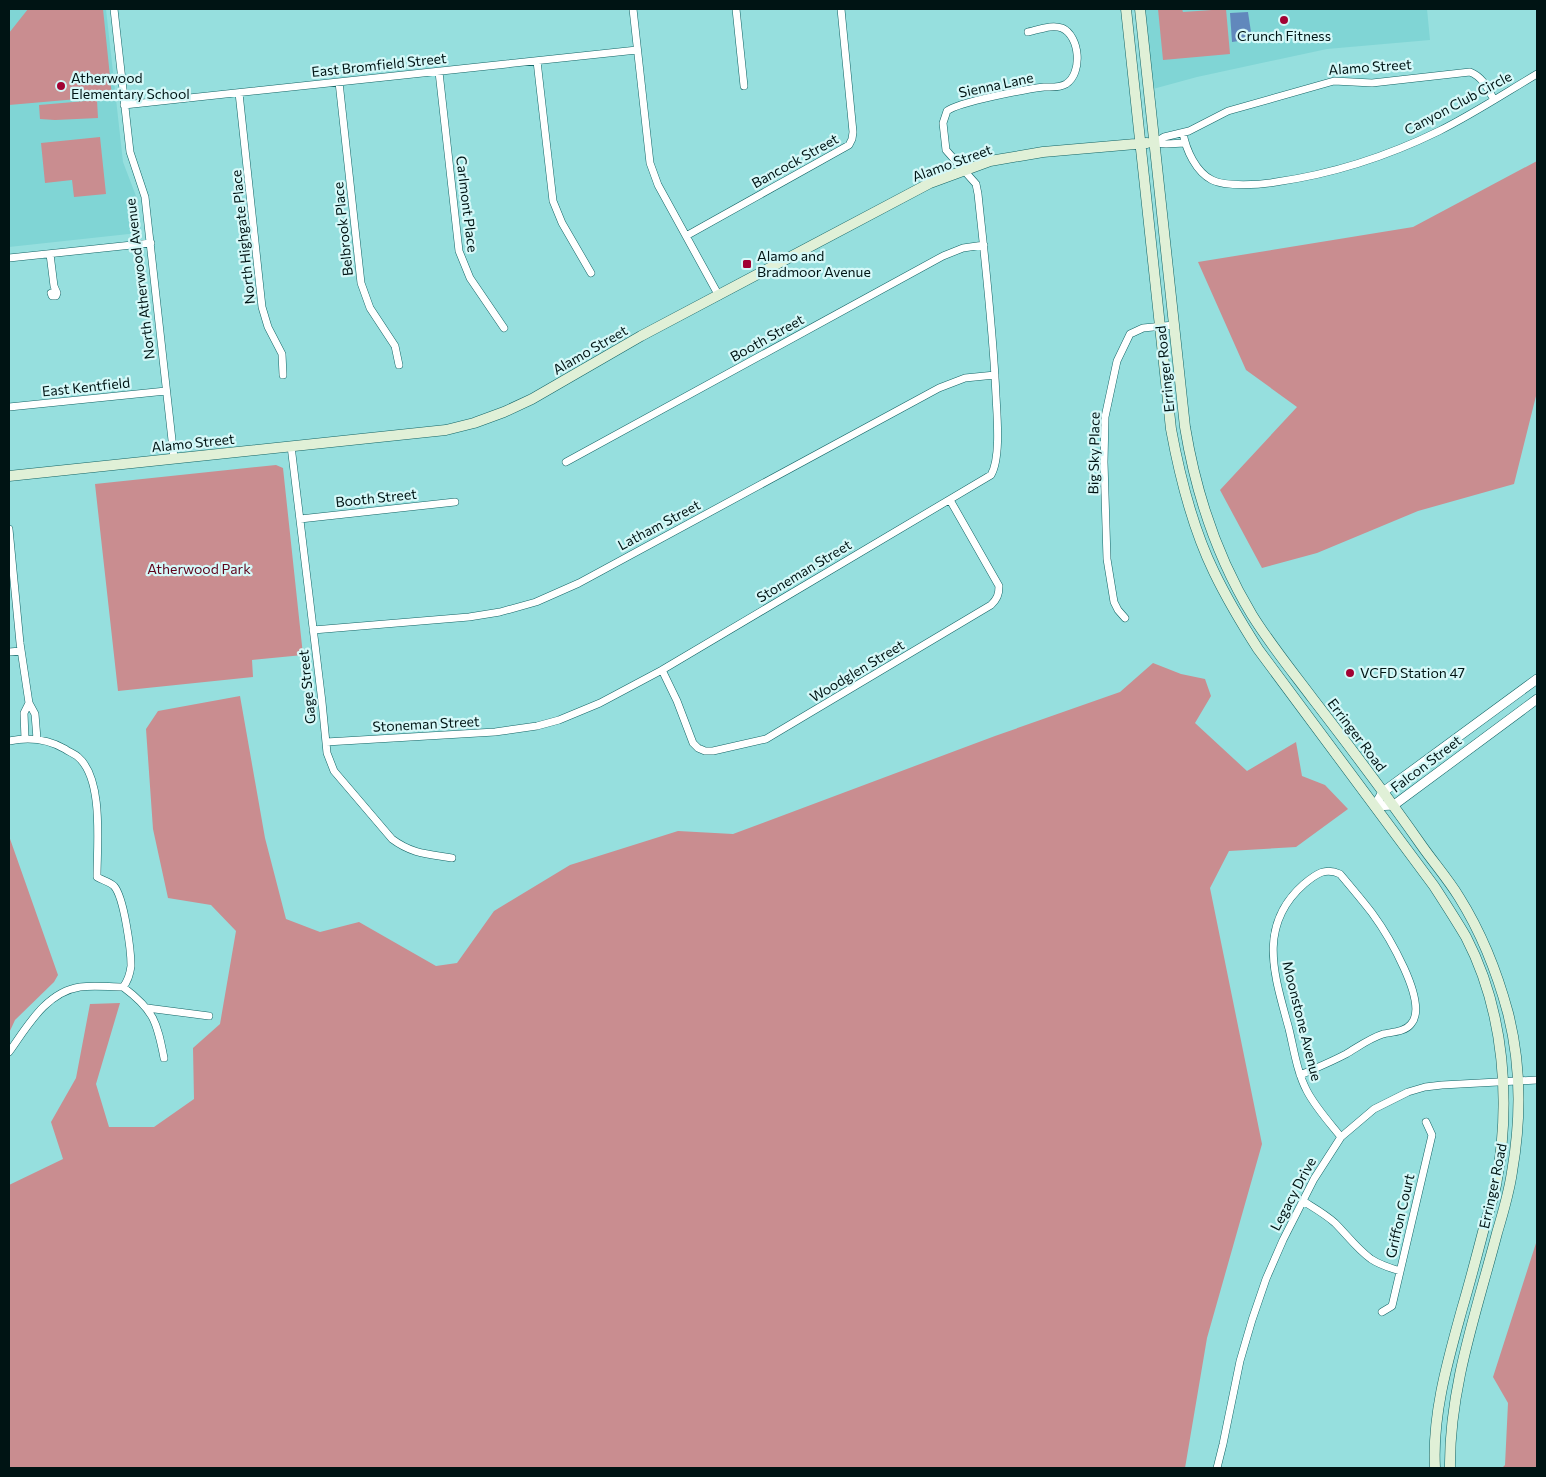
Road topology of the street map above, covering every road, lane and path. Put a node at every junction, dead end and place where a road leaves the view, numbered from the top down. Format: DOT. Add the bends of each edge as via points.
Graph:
graph roads {
  1 [pos="114,9"];
  2 [pos="633,9"];
  3 [pos="736,9"];
  4 [pos="841,9"];
  5 [pos="1126,9"];
  6 [pos="1140,9"];
  7 [pos="1028,32"];
  8 [pos="637,50"];
  9 [pos="538,61"];
  10 [pos="439,72"];
  11 [pos="1537,74"];
  12 [pos="339,82"];
  13 [pos="744,86"];
  14 [pos="240,93"];
  15 [pos="1494,100"];
  16 [pos="124,105"];
  17 [pos="1183,133"];
  18 [pos="1154,143"];
  19 [pos="1185,143"];
  20 [pos="1141,144"];
  21 [pos="963,170"];
  22 [pos="686,236"];
  23 [pos="150,243"];
  24 [pos="984,245"];
  25 [pos="50,254"];
  26 [pos="9,258"];
  27 [pos="591,274"];
  28 [pos="52,292"];
  29 [pos="719,296"];
  30 [pos="1174,325"];
  31 [pos="1160,326"];
  32 [pos="504,328"];
  33 [pos="399,365"];
  34 [pos="283,374"];
  35 [pos="996,375"];
  36 [pos="166,391"];
  37 [pos="9,407"];
  38 [pos="291,446"];
  39 [pos="174,458"];
  40 [pos="566,462"];
  41 [pos="9,476"];
  42 [pos="950,500"];
  43 [pos="455,502"];
  44 [pos="300,519"];
  45 [pos="9,529"];
  46 [pos="9,545"];
  47 [pos="1125,618"];
  48 [pos="313,630"];
  49 [pos="21,651"];
  50 [pos="9,652"];
  51 [pos="662,670"];
  52 [pos="1537,679"];
  53 [pos="1537,699"];
  54 [pos="28,703"];
  55 [pos="25,739"];
  56 [pos="37,740"];
  57 [pos="9,741"];
  58 [pos="326,742"];
  59 [pos="1383,792"];
  60 [pos="1375,806"];
  61 [pos="1394,806"];
  62 [pos="452,858"];
  63 [pos="123,987"];
  64 [pos="147,1008"];
  65 [pos="208,1016"];
  66 [pos="9,1052"];
  67 [pos="164,1058"];
  68 [pos="1300,1075"];
  69 [pos="1537,1080"];
  70 [pos="1517,1081"];
  71 [pos="1503,1082"];
  72 [pos="1426,1122"];
  73 [pos="1341,1137"];
  74 [pos="1303,1202"];
  75 [pos="1400,1271"];
  76 [pos="1382,1312"];
  77 [pos="1217,1468"];
  78 [pos="1435,1468"];
  79 [pos="1450,1468"];
  1 -- 16 [label="street, North Atherwood Avenue"];
  2 -- 8 [label="street"];
  3 -- 13 [label="street"];
  4 -- 22 [label="street, Bancock Street" via="853,132 849,145"];
  5 -- 20 [label="main road, Erringer Road"];
  6 -- 18 [label="main road, Erringer Road"];
  7 -- 21 [label="street, Sienna Lane" via="1054,26 1068,32 1076,47 1074,76 1060,87 1043,87 960,104 947,111 942,123 945,146"];
  8 -- 9 [label="street, East Bromfield Street"];
  8 -- 22 [label="street" via="650,163"];
  9 -- 10 [label="street, East Bromfield Street"];
  9 -- 27 [label="street" via="553,201"];
  10 -- 12 [label="street, East Bromfield Street"];
  10 -- 32 [label="street, Carlmont Place" via="458,251 470,278"];
  11 -- 15 [label="street, Canyon Club Circle"];
  12 -- 14 [label="street, East Bromfield Street"];
  12 -- 33 [label="street, Belbrook Place" via="361,283 370,308 395,346"];
  14 -- 16 [label="street, East Bromfield Street"];
  14 -- 34 [label="street, North Highgate Place" via="262,306 268,327 282,354"];
  15 -- 17 [label="street, Alamo Street" via="1482,79 1470,72 1372,83 1334,81 1228,111"];
  15 -- 19 [label="street, Canyon Club Circle" via="1438,131 1381,155 1319,174 1256,185 1212,181 1202,174"];
  16 -- 23 [label="street, North Atherwood Avenue" via="130,152 145,197"];
  17 -- 18 [label="street, Alamo Street"];
  17 -- 19 [label="street, Canyon Club Circle"];
  18 -- 19 [label="street, Alamo Street"];
  18 -- 20 [label="main road, Alamo Street"];
  18 -- 30 [label="main road, Erringer Road"];
  20 -- 21 [label="main road, Alamo Street" via="1043,152 990,161"];
  20 -- 31 [label="main road, Erringer Road"];
  21 -- 24 [label="street, Stoneman Street" via="976,184"];
  21 -- 29 [label="main road, Alamo Street" via="930,182"];
  22 -- 29 [label="street"];
  23 -- 25 [label="street"];
  23 -- 36 [label="street, North Atherwood Avenue"];
  24 -- 35 [label="street, Stoneman Street"];
  24 -- 40 [label="street, Booth Street" via="963,248 943,256"];
  25 -- 26 [label="street"];
  25 -- 28 [label="street" via="58,294 52,296"];
  29 -- 38 [label="main road, Alamo Street" via="641,336 532,399 474,423 446,430"];
  30 -- 31 [label="street, Big Sky Place"];
  30 -- 59 [label="main road, Erringer Road" via="1190,454 1198,491 1227,569 1266,637"];
  31 -- 47 [label="street, Big Sky Place" via="1134,331 1126,340 1117,361 1105,416 1107,559 1114,602"];
  31 -- 60 [label="main road, Erringer Road" via="1176,456 1191,514 1213,572 1258,649"];
  35 -- 42 [label="street, Stoneman Street" via="998,424 994,469 987,478"];
  35 -- 48 [label="street, Latham Street" via="965,378 939,388 579,583 536,602 469,617"];
  36 -- 37 [label="street, East Kentfield"];
  36 -- 39 [label="street, North Atherwood Avenue"];
  38 -- 39 [label="main road, Alamo Street"];
  38 -- 44 [label="street, Gage Street"];
  39 -- 41 [label="main road, Alamo Street"];
  42 -- 51 [label="street, Stoneman Street"];
  42 -- 51 [label="street, Woodglen Street" via="999,586 996,600 766,739 713,751 698,748"];
  43 -- 44 [label="street, Booth Street"];
  44 -- 48 [label="street, Gage Street"];
  45 -- 46 [label="street"];
  46 -- 49 [label="street"];
  48 -- 58 [label="street, Gage Street"];
  49 -- 50 [label="street"];
  49 -- 54 [label="street"];
  51 -- 58 [label="street, Stoneman Street" via="600,703 537,726 495,732"];
  52 -- 59 [label="street, Falcon Street"];
  53 -- 61 [label="street, Falcon Street"];
  54 -- 55 [label="street" via="24,713"];
  54 -- 56 [label="street" via="35,714"];
  55 -- 56 [label="street"];
  55 -- 57 [label="street"];
  56 -- 63 [label="street" via="62,747 79,758 90,773 97,798 97,877 114,886 120,896 129,942 131,967"];
  58 -- 62 [label="street, Gage Street" via="334,771 392,838 412,851"];
  59 -- 60 [label="street, Falcon Street"];
  59 -- 61 [label="main road, Erringer Road"];
  60 -- 61 [label="street, Falcon Street"];
  60 -- 71 [label="main road, Erringer Road" via="1434,886 1467,939 1492,1009"];
  61 -- 70 [label="main road, Erringer Road" via="1459,897 1484,945 1508,1014"];
  63 -- 64 [label="street"];
  63 -- 66 [label="street" via="80,987 53,998 31,1020"];
  64 -- 65 [label="street"];
  64 -- 67 [label="street" via="159,1033"];
  68 -- 68 [label="street, Moonstone Avenue" via="1273,965 1272,948 1280,915 1289,900 1316,873 1334,871 1346,881 1388,938 1413,993 1416,1017 1404,1029 1382,1035"];
  68 -- 73 [label="street, Moonstone Avenue" via="1316,1106"];
  69 -- 70 [label="street, Legacy Drive"];
  70 -- 71 [label="street, Legacy Drive"];
  70 -- 79 [label="main road, Erringer Road" via="1518,1129 1512,1174 1455,1394"];
  71 -- 73 [label="street, Legacy Drive" via="1442,1085 1408,1092 1374,1109"];
  71 -- 78 [label="main road, Erringer Road" via="1504,1119 1496,1186 1444,1378"];
  72 -- 75 [label="street, Griffon Court" via="1432,1135"];
  73 -- 74 [label="street, Legacy Drive"];
  74 -- 75 [label="street" via="1334,1222 1372,1260"];
  74 -- 77 [label="street, Legacy Drive" via="1266,1279 1252,1320"];
  75 -- 76 [label="street, Griffon Court" via="1392,1306"];
}
